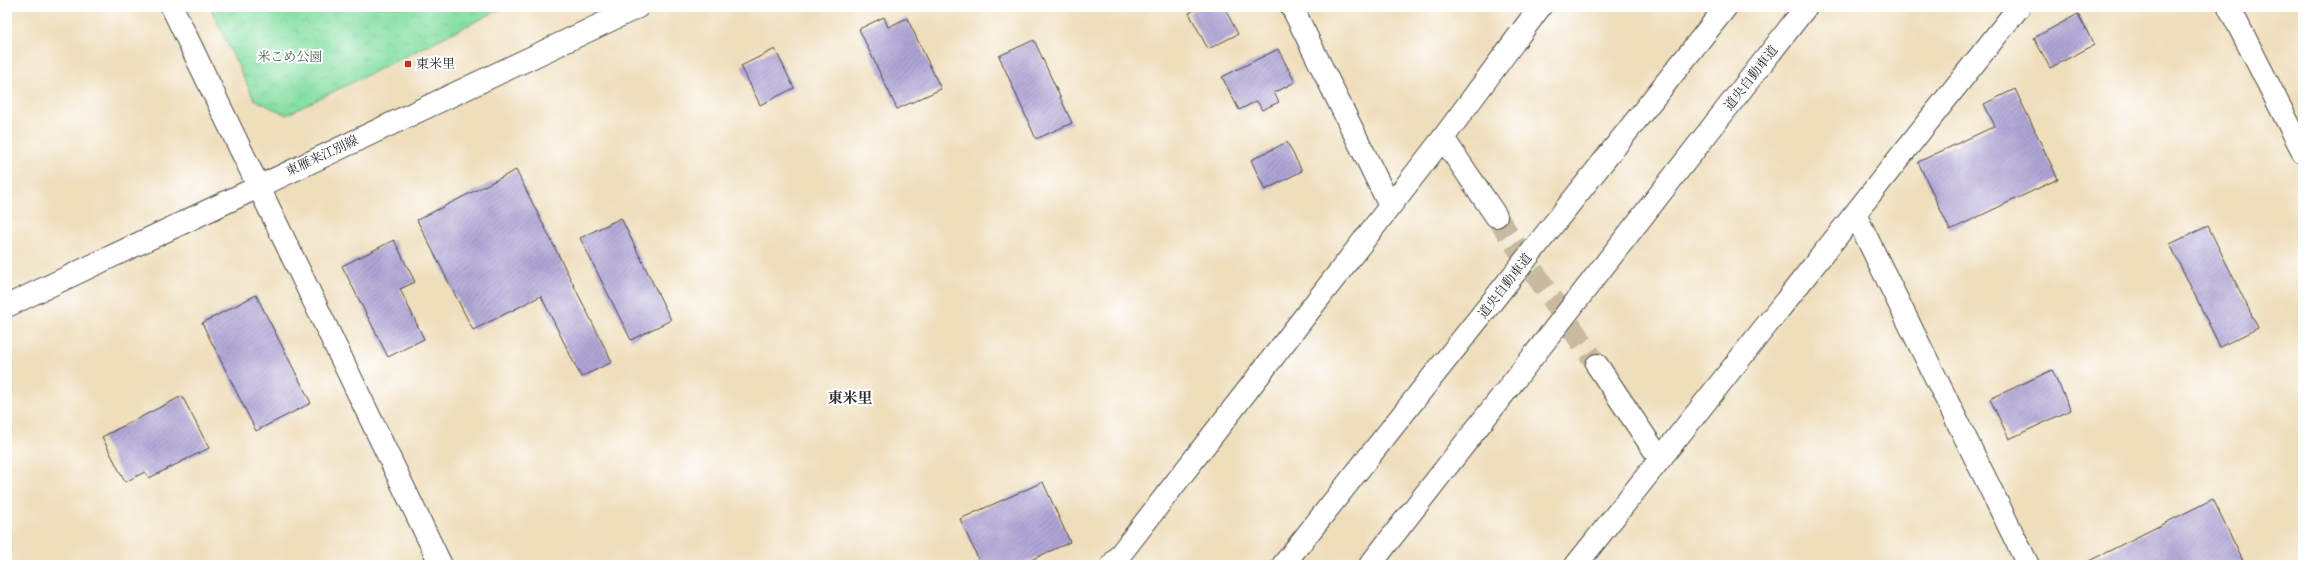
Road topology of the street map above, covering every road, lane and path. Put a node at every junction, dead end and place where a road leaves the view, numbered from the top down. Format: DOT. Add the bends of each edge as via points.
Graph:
graph roads {
  1 [pos="172,7"];
  2 [pos="638,7"];
  3 [pos="1292,7"];
  4 [pos="1540,7"];
  5 [pos="1726,7"];
  6 [pos="1806,7"];
  7 [pos="2019,7"];
  8 [pos="2229,7"];
  9 [pos="1443,138"];
  10 [pos="2303,152"];
  11 [pos="257,186"];
  12 [pos="1390,206"];
  13 [pos="1855,214"];
  14 [pos="1496,216"];
  15 [pos="7,306"];
  16 [pos="1597,365"];
  17 [pos="1660,459"];
  18 [pos="441,565"];
  19 [pos="1112,565"];
  20 [pos="1283,565"];
  21 [pos="1370,565"];
  22 [pos="1576,565"];
  23 [pos="2028,565"];
  1 -- 11 [label="main road"];
  2 -- 11 [label="main road, 東雁来江別線"];
  3 -- 12 [label="main road"];
  4 -- 9 [label="main road"];
  5 -- 20 [label="main road, 道央自動車道"];
  6 -- 21 [label="main road, 道央自動車道"];
  7 -- 13 [label="main road"];
  8 -- 10 [label="main road"];
  9 -- 12 [label="main road"];
  9 -- 14 [label="main road"];
  11 -- 15 [label="main road, 東雁来江別線"];
  11 -- 18 [label="main road"];
  12 -- 19 [label="main road"];
  13 -- 17 [label="main road"];
  13 -- 23 [label="main road"];
  16 -- 17 [label="main road"];
  17 -- 22 [label="main road"];
}
